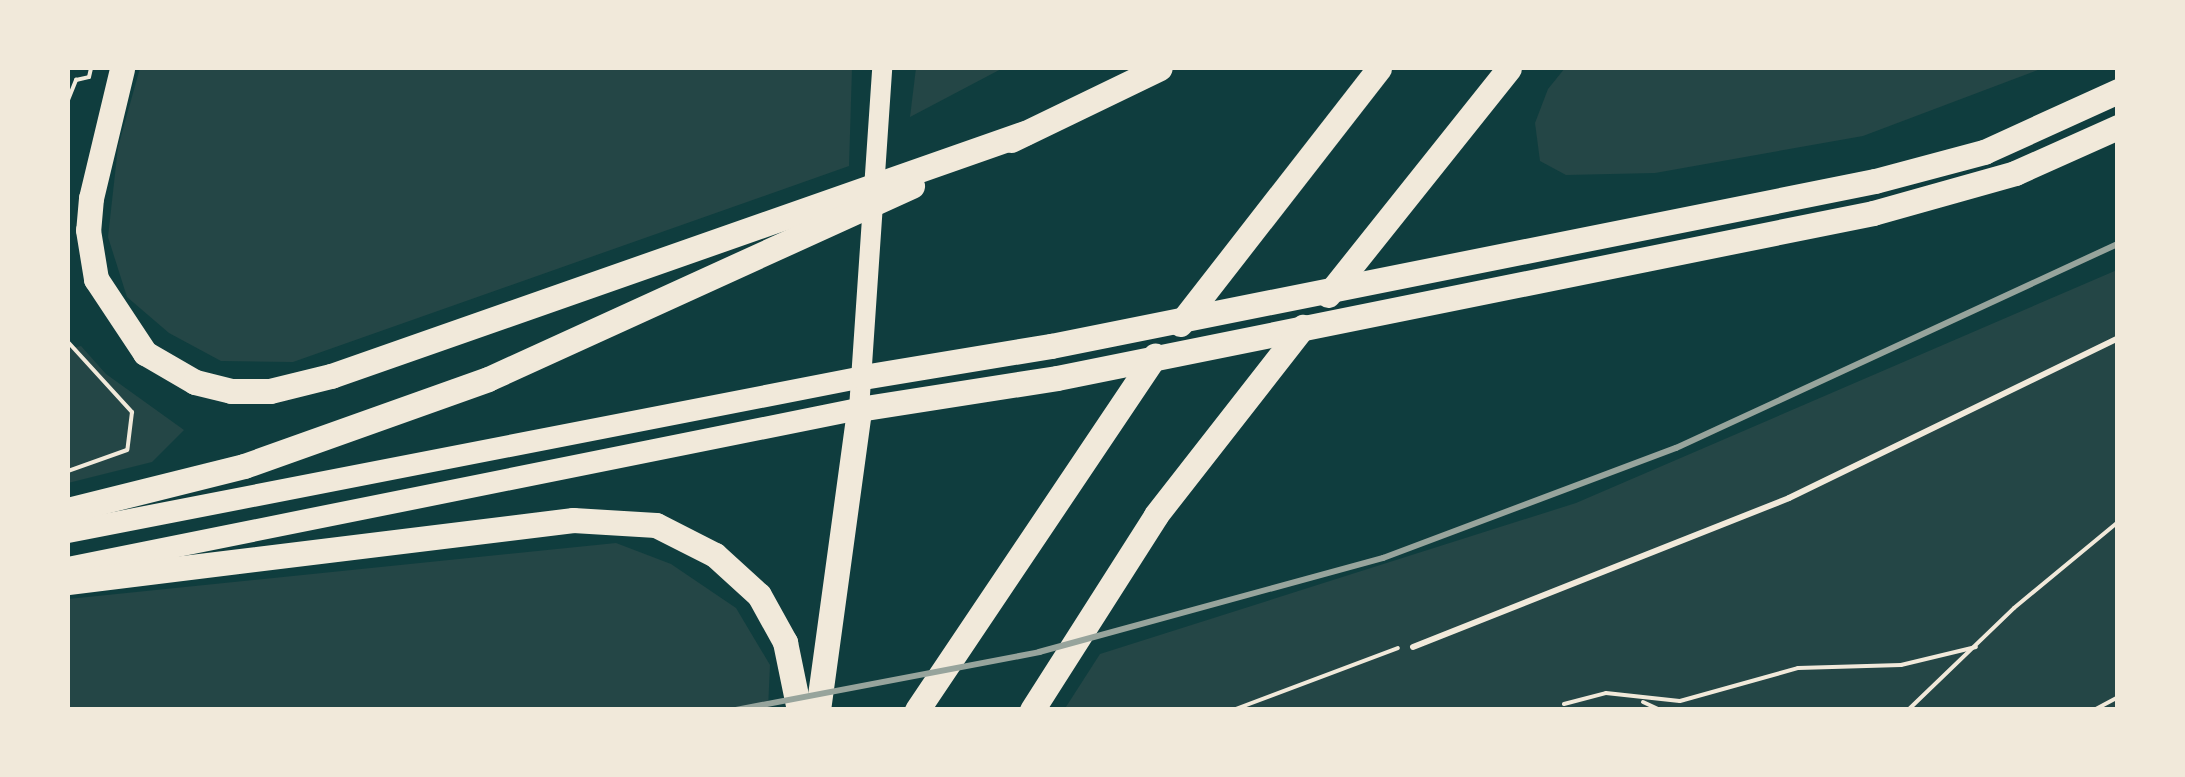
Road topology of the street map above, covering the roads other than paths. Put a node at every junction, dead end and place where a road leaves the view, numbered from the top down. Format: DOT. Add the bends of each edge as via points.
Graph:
graph roads {
  1 [pos="882,68"];
  2 [pos="1160,68"];
  3 [pos="1379,68"];
  4 [pos="1508,68"];
  5 [pos="122,69"];
  6 [pos="2118,91"];
  7 [pos="2118,127"];
  8 [pos="1025,134"];
  9 [pos="2118,338"];
  10 [pos="863,378"];
  11 [pos="859,409"];
  12 [pos="68,510"];
  13 [pos="68,532"];
  14 [pos="68,568"];
  15 [pos="68,582"];
  16 [pos="1413,647"];
  17 [pos="799,710"];
  18 [pos="818,710"];
  19 [pos="917,710"];
  20 [pos="1032,710"];
  1 -- 10 [label="main road"];
  2 -- 8 [label="highway"];
  3 -- 19 [label="highway" via="1114,410"];
  4 -- 20 [label="highway" via="1156,516"];
  5 -- 8 [label="highway" via="91,198 96,279 145,353 194,382 231,391 270,391 330,376"];
  6 -- 10 [label="highway" via="1984,152 1930,167 1051,346"];
  7 -- 11 [label="highway" via="1953,193 1427,305 1057,378"];
  8 -- 12 [label="highway" via="488,379 262,460"];
  9 -- 16 [label="lane" via="1789,498"];
  10 -- 11 [label="main road"];
  10 -- 13 [label="highway"];
  11 -- 14 [label="highway"];
  11 -- 18 [label="highway"];
  15 -- 17 [label="highway" via="573,520 656,525 715,555 758,595 785,642"];
}
